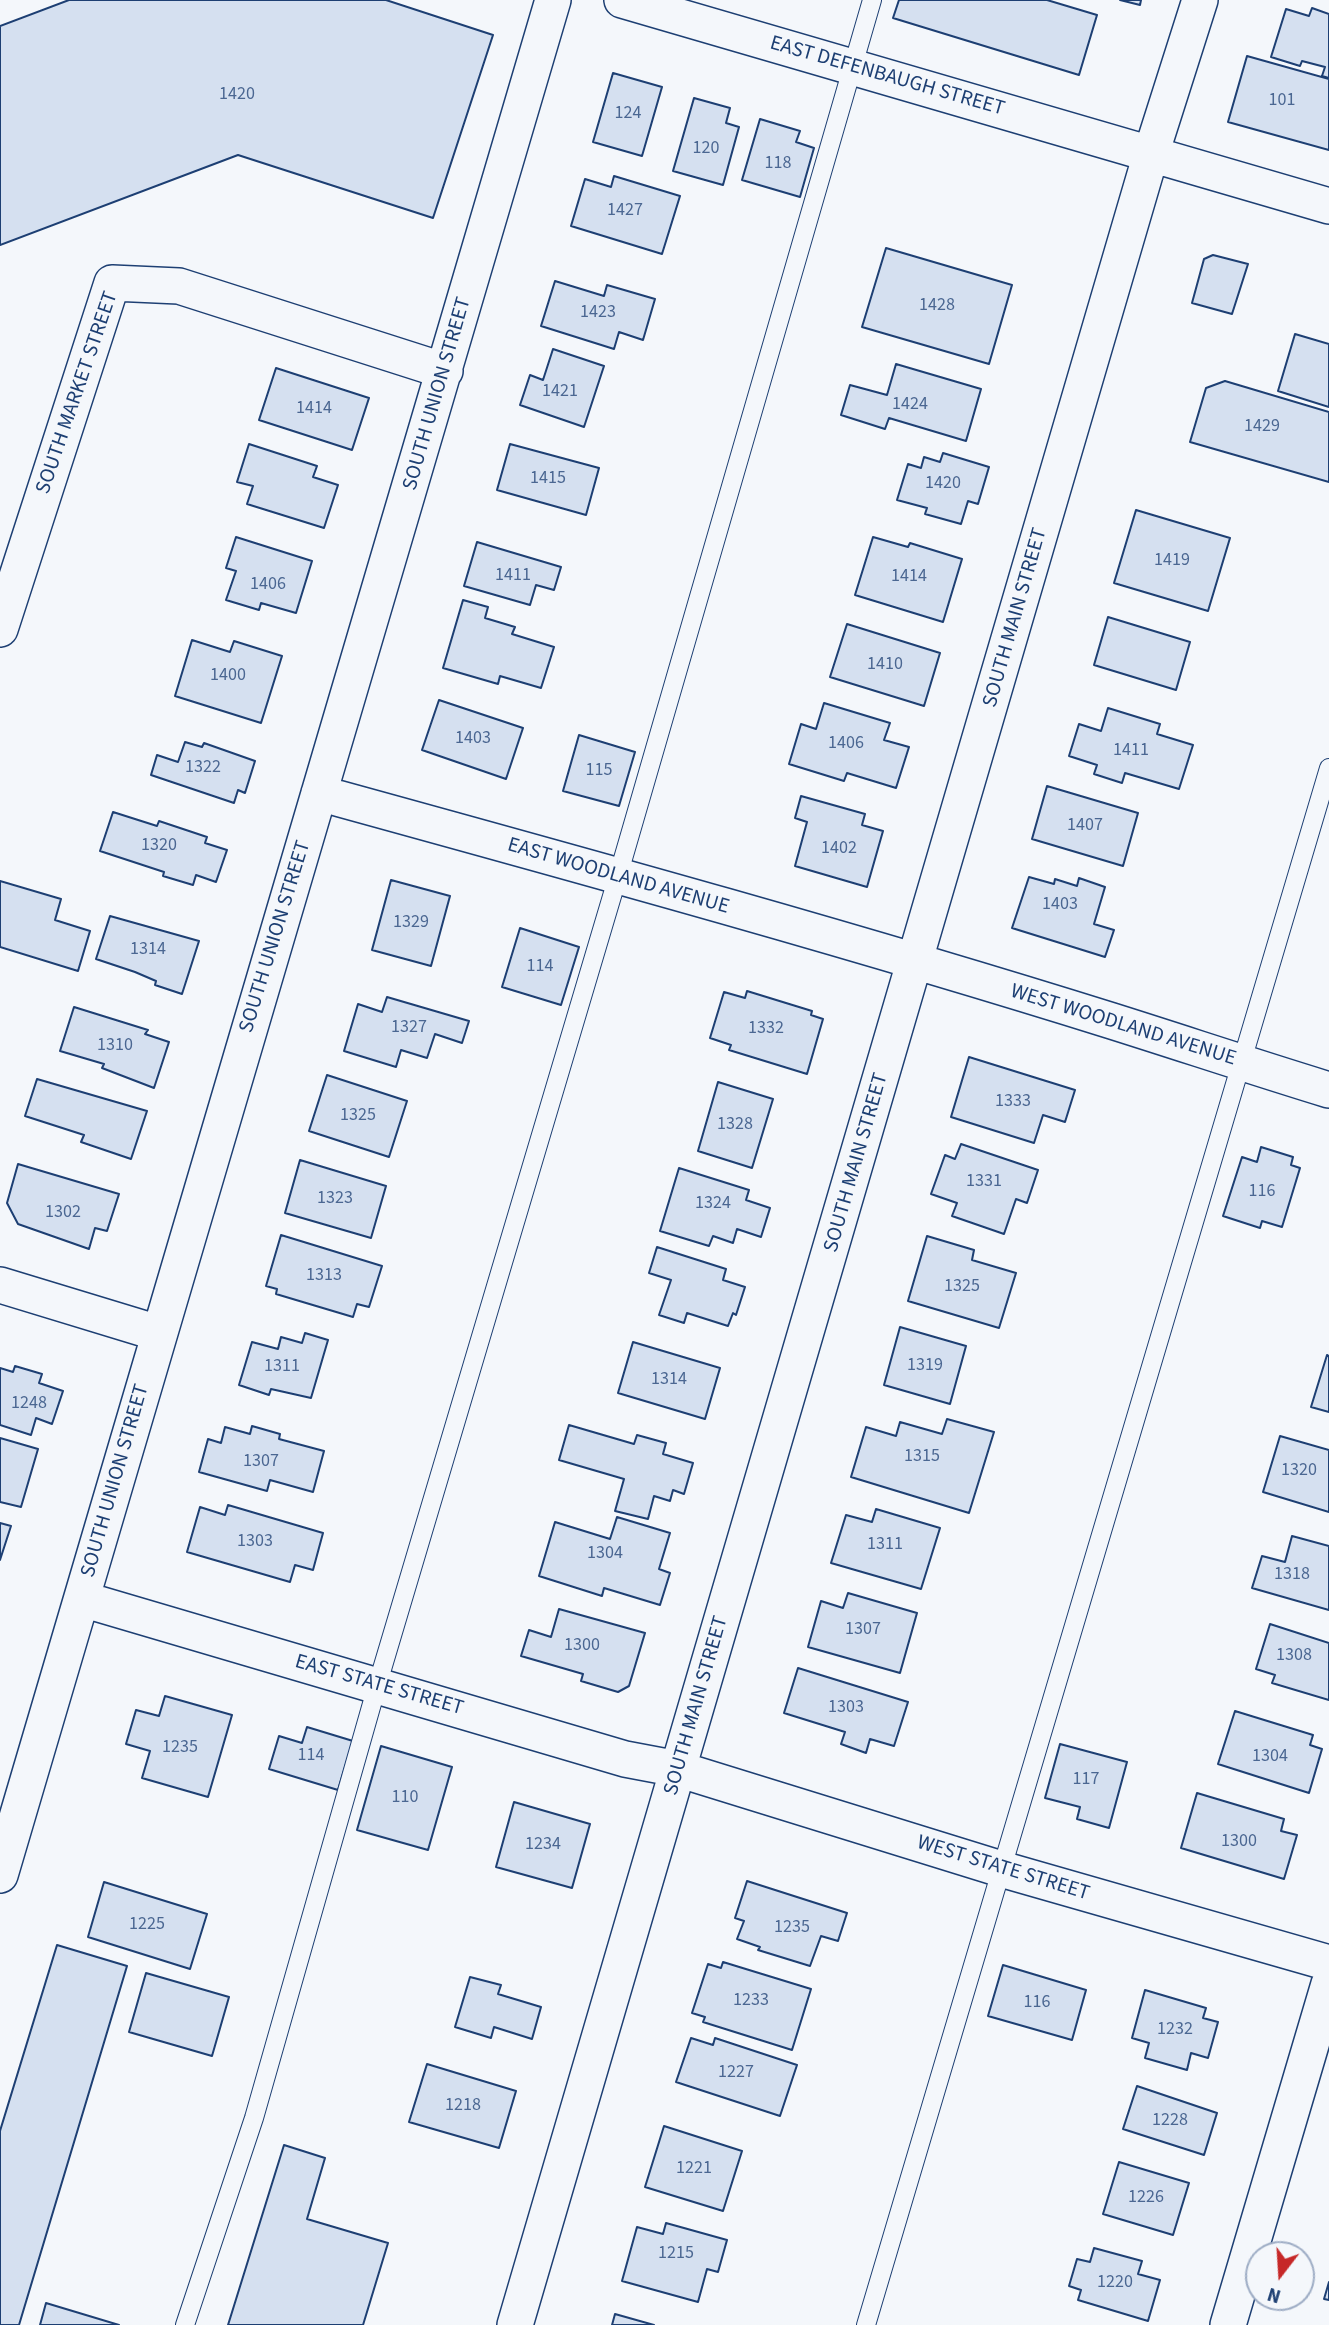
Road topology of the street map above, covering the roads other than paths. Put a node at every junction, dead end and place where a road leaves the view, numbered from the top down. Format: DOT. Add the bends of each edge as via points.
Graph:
graph roads {
  1 [pos="553,0"];
  2 [pos="622,0"];
  3 [pos="873,0"];
  4 [pos="1200,0"];
  5 [pos="852,67"];
  6 [pos="1152,154"];
  7 [pos="1329,206"];
  8 [pos="445,371"];
  9 [pos="0,629"];
  10 [pos="1329,768"];
  11 [pos="318,793"];
  12 [pos="618,876"];
  13 [pos="916,963"];
  14 [pos="1241,1063"];
  15 [pos="1329,1090"];
  16 [pos="0,1285"];
  17 [pos="158,1333"];
  18 [pos="82,1599"];
  19 [pos="377,1686"];
  20 [pos="678,1769"];
  21 [pos="1001,1869"];
  22 [pos="0,1875"];
  23 [pos="1329,1964"];
  24 [pos="1329,1984"];
  25 [pos="185,2325"];
  26 [pos="515,2325"];
  27 [pos="866,2325"];
  28 [pos="1228,2325"];
  1 -- 8 [label="street, SOUTH UNION STREET"];
  2 -- 5 [label="street, EAST DEFENBAUGH STREET"];
  3 -- 5 [label="lane"];
  4 -- 6 [label="street, SOUTH MAIN STREET"];
  5 -- 6 [label="street, EAST DEFENBAUGH STREET"];
  5 -- 12 [label="lane"];
  6 -- 7 [label="street, EAST DEFENBAUGH STREET"];
  6 -- 13 [label="street, SOUTH MAIN STREET"];
  8 -- 9 [label="street, SOUTH MARKET STREET" via="179,286 112,283"];
  8 -- 11 [label="street, SOUTH UNION STREET"];
  10 -- 14 [label="lane"];
  11 -- 12 [label="street, EAST WOODLAND AVENUE"];
  11 -- 17 [label="street, SOUTH UNION STREET"];
  12 -- 13 [label="street, EAST WOODLAND AVENUE"];
  12 -- 19 [label="lane"];
  13 -- 14 [label="street, WEST WOODLAND AVENUE"];
  13 -- 20 [label="street, SOUTH MAIN STREET"];
  14 -- 15 [label="street, WEST WOODLAND AVENUE"];
  14 -- 21 [label="lane"];
  16 -- 17 [label="street"];
  17 -- 18 [label="street, SOUTH UNION STREET"];
  18 -- 19 [label="street, EAST STATE STREET"];
  18 -- 22 [label="street, SOUTH UNION STREET"];
  19 -- 20 [label="street, EAST STATE STREET" via="625,1759"];
  19 -- 25 [label="lane" via="254,2118"];
  20 -- 21 [label="street, WEST STATE STREET"];
  20 -- 26 [label="street, SOUTH MAIN STREET"];
  21 -- 23 [label="street, WEST STATE STREET"];
  21 -- 27 [label="lane"];
  24 -- 28 [label="street"];
}
